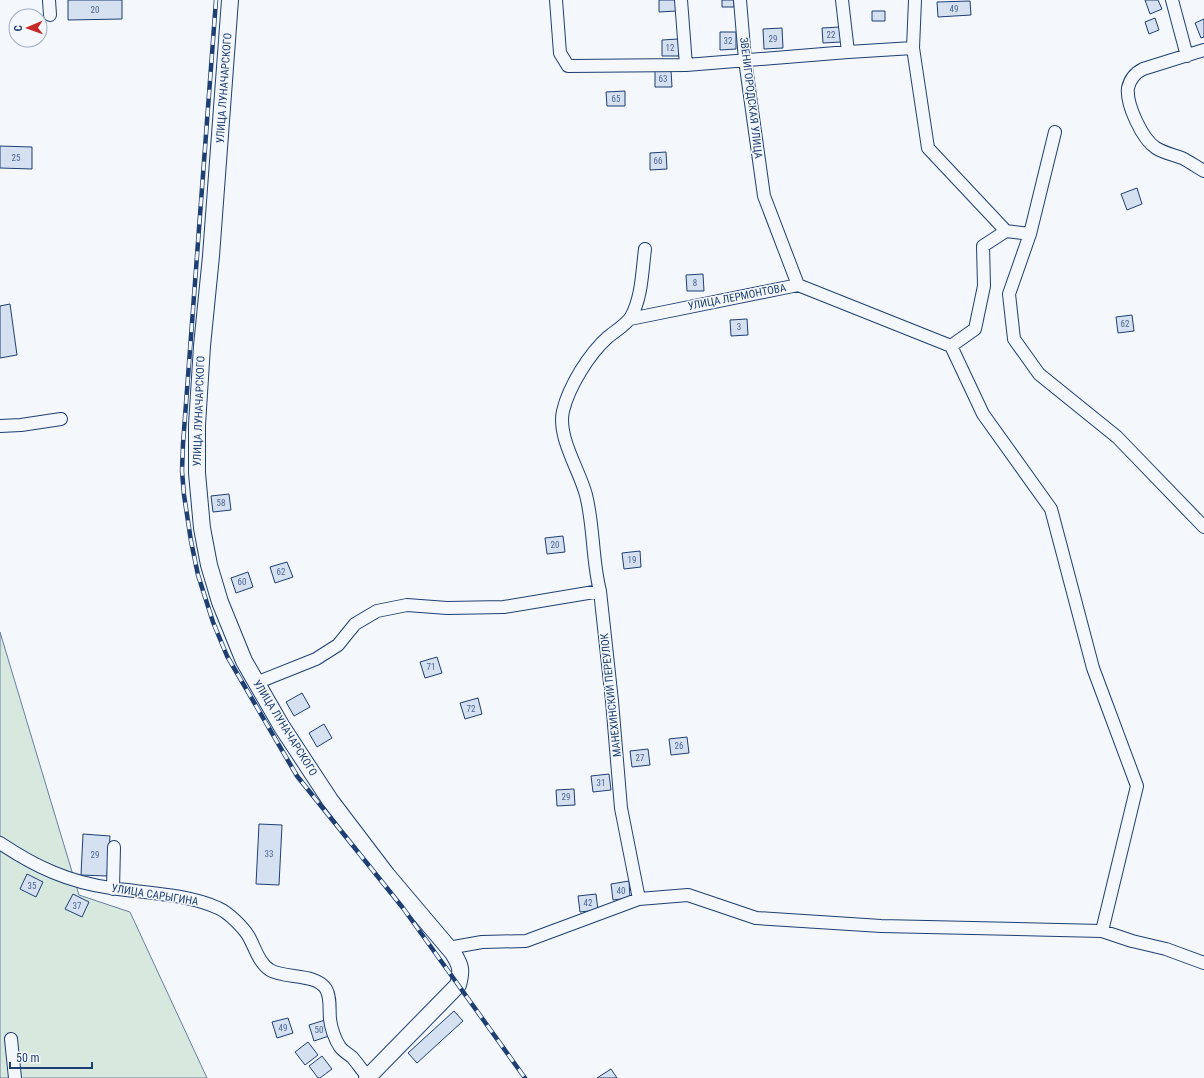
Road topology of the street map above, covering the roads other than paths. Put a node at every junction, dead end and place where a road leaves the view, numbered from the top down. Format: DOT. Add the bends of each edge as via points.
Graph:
graph roads {
  1 [pos="50,0"];
  2 [pos="230,0"];
  3 [pos="556,0"];
  4 [pos="681,0"];
  5 [pos="740,0"];
  6 [pos="842,0"];
  7 [pos="916,0"];
  8 [pos="1172,0"];
  9 [pos="50,15"];
  10 [pos="913,48"];
  11 [pos="1204,50"];
  12 [pos="848,52"];
  13 [pos="1188,56"];
  14 [pos="745,60"];
  15 [pos="686,65"];
  16 [pos="1055,132"];
  17 [pos="1204,171"];
  18 [pos="764,196"];
  19 [pos="1006,231"];
  20 [pos="1030,234"];
  21 [pos="645,250"];
  22 [pos="798,285"];
  23 [pos="630,319"];
  24 [pos="952,346"];
  25 [pos="61,419"];
  26 [pos="0,426"];
  27 [pos="1204,527"];
  28 [pos="600,591"];
  29 [pos="256,683"];
  30 [pos="0,843"];
  31 [pos="114,847"];
  32 [pos="113,889"];
  33 [pos="639,899"];
  34 [pos="1102,931"];
  35 [pos="448,948"];
  36 [pos="1204,963"];
  37 [pos="11,1039"];
  38 [pos="15,1078"];
  39 [pos="368,1078"];
  1 -- 9 [label="street"];
  2 -- 29 [label="main road, УЛИЦА ЛУНАЧАРСКОГО" via="202,346 197,473 202,528 209,564 223,610"];
  3 -- 15 [label="street" via="560,53 568,66"];
  4 -- 15 [label="street"];
  5 -- 14 [label="street, ЗВЕНИГОРОДСКАЯ УЛИЦА"];
  6 -- 12 [label="street"];
  7 -- 10 [label="street"];
  8 -- 13 [label="street"];
  10 -- 12 [label="street"];
  10 -- 19 [label="street" via="928,148"];
  11 -- 13 [label="street"];
  12 -- 14 [label="street"];
  13 -- 17 [label="street" via="1135,73 1128,88 1129,100 1139,128 1147,139 1157,148 1182,158"];
  14 -- 15 [label="street"];
  14 -- 18 [label="street, ЗВЕНИГОРОДСКАЯ УЛИЦА"];
  16 -- 20 [label="street"];
  18 -- 22 [label="street, УЛИЦА ЛЕРМОНТОВА"];
  19 -- 20 [label="street"];
  19 -- 24 [label="street" via="983,246 984,286 975,329"];
  20 -- 27 [label="street" via="1009,294 1014,339 1039,374 1117,437"];
  21 -- 23 [label="street" via="638,300"];
  22 -- 23 [label="street, УЛИЦА ЛЕРМОНТОВА"];
  22 -- 24 [label="street"];
  23 -- 28 [label="street, МАНЕХИНСКИЙ ПЕРЕУЛОК" via="607,337 590,357 572,388 563,412 564,433 586,495"];
  24 -- 34 [label="street" via="983,414 1051,509 1093,668 1137,786"];
  25 -- 26 [label="street"];
  28 -- 29 [label="street" via="504,607 407,606 377,611 356,624 338,645 316,659"];
  28 -- 33 [label="street, МАНЕХИНСКИЙ ПЕРЕУЛОК" via="621,808"];
  29 -- 35 [label="main road, УЛИЦА ЛУНАЧАРСКОГО" via="330,800 387,875"];
  30 -- 32 [label="street, УЛИЦА САРЫГИНА" via="23,859 61,876"];
  31 -- 32 [label="street"];
  32 -- 39 [label="street, УЛИЦА САРЫГИНА" via="193,899 219,908 242,927 269,970 313,980 327,990 330,1020 340,1048"];
  33 -- 34 [label="street" via="688,894 756,918 881,926"];
  33 -- 35 [label="street" via="526,941 482,942"];
  34 -- 36 [label="street"];
  35 -- 39 [label="main road, УЛИЦА ЛУНАЧАРСКОГО" via="460,963 458,985"];
  37 -- 38 [label="street"];
}
